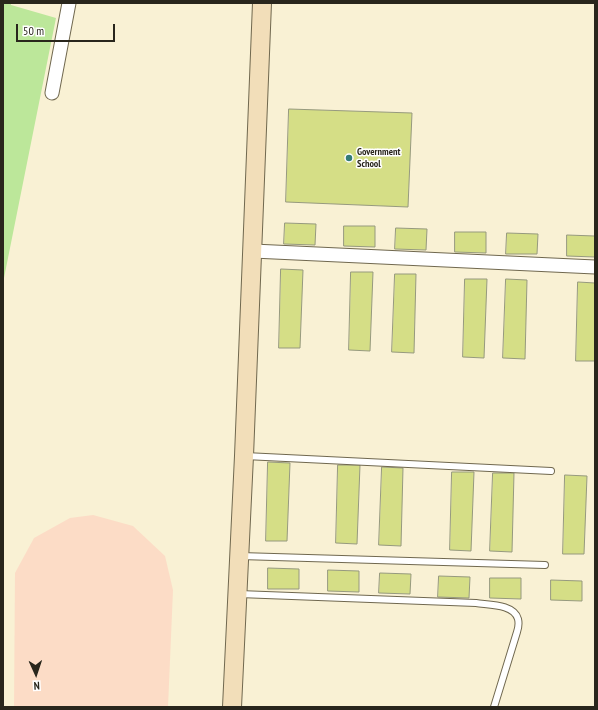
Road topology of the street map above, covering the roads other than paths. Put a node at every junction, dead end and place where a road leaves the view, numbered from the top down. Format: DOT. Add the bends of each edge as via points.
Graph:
graph roads {
  1 [pos="69,3"];
  2 [pos="262,3"];
  3 [pos="52,93"];
  4 [pos="253,251"];
  5 [pos="595,267"];
  6 [pos="244,456"];
  7 [pos="551,471"];
  8 [pos="240,556"];
  9 [pos="545,565"];
  10 [pos="237,594"];
  11 [pos="232,707"];
  12 [pos="494,707"];
  1 -- 3 [label="street"];
  2 -- 4 [label="main road"];
  4 -- 5 [label="street"];
  4 -- 6 [label="main road"];
  6 -- 7 [label="lane"];
  6 -- 8 [label="main road"];
  8 -- 9 [label="lane"];
  8 -- 10 [label="main road"];
  10 -- 11 [label="main road"];
  10 -- 12 [label="lane" via="502,606 516,616 518,632"];
}
